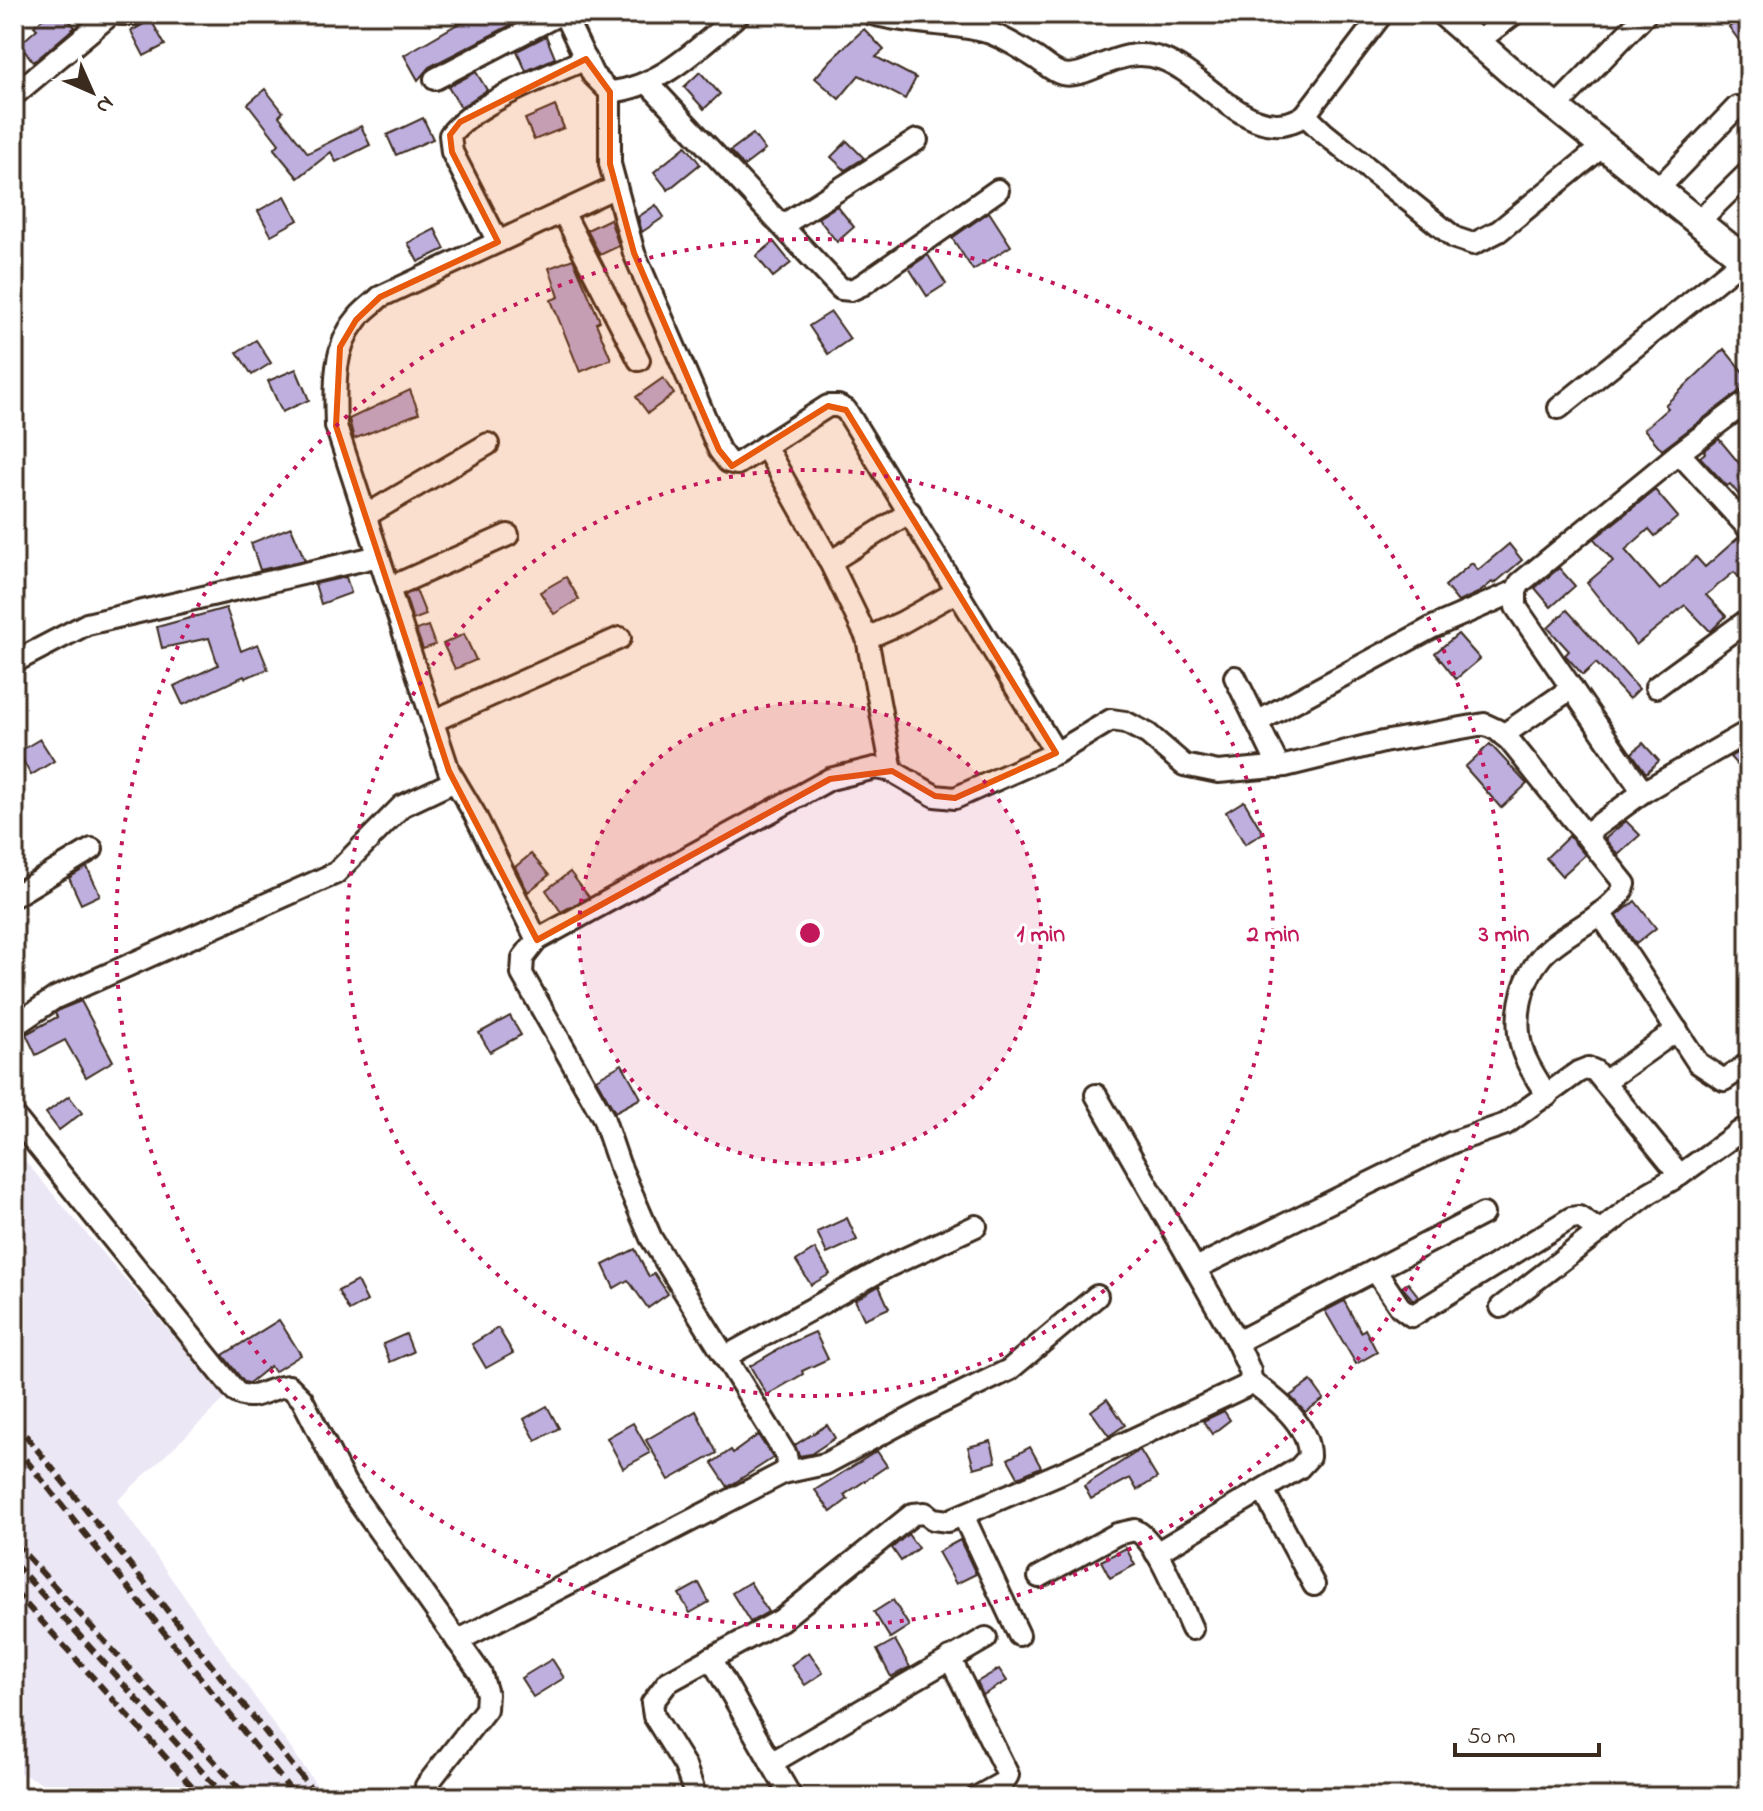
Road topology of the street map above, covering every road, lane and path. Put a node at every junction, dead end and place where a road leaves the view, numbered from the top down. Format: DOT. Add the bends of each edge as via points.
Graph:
graph roads {
  1 [pos="111,14"];
  2 [pos="120,14"];
  3 [pos="135,14"];
  4 [pos="562,14"];
  5 [pos="739,14"];
  6 [pos="872,14"];
  7 [pos="1382,14"];
  8 [pos="1445,14"];
  9 [pos="1514,14"];
  10 [pos="1646,14"];
  11 [pos="1477,42"];
  12 [pos="586,59"];
  13 [pos="435,79"];
  14 [pos="647,82"];
  15 [pos="610,92"];
  16 [pos="14,95"];
  17 [pos="1556,107"];
  18 [pos="1737,107"];
  19 [pos="1305,115"];
  20 [pos="917,140"];
  21 [pos="1603,146"];
  22 [pos="1749,172"];
  23 [pos="616,187"];
  24 [pos="1658,189"];
  25 [pos="998,190"];
  26 [pos="563,212"];
  27 [pos="1698,222"];
  28 [pos="783,225"];
  29 [pos="498,242"];
  30 [pos="1747,261"];
  31 [pos="639,360"];
  32 [pos="1749,400"];
  33 [pos="1559,408"];
  34 [pos="488,444"];
  35 [pos="765,446"];
  36 [pos="1679,453"];
  37 [pos="910,512"];
  38 [pos="365,516"];
  39 [pos="1749,529"];
  40 [pos="508,535"];
  41 [pos="379,556"];
  42 [pos="830,562"];
  43 [pos="389,588"];
  44 [pos="958,591"];
  45 [pos="1516,591"];
  46 [pos="1749,619"];
  47 [pos="620,638"];
  48 [pos="867,638"];
  49 [pos="14,662"];
  50 [pos="1235,677"];
  51 [pos="1656,687"];
  52 [pos="1572,688"];
  53 [pos="433,721"];
  54 [pos="1257,722"];
  55 [pos="1749,731"];
  56 [pos="1503,735"];
  57 [pos="1056,753"];
  58 [pos="1279,767"];
  59 [pos="892,771"];
  60 [pos="455,781"];
  61 [pos="1643,792"];
  62 [pos="1586,834"];
  63 [pos="92,849"];
  64 [pos="14,896"];
  65 [pos="1600,913"];
  66 [pos="537,940"];
  67 [pos="14,1026"];
  68 [pos="1677,1030"];
  69 [pos="1749,1063"];
  70 [pos="1604,1082"];
  71 [pos="1096,1095"];
  72 [pos="1547,1096"];
  73 [pos="14,1116"];
  74 [pos="1749,1125"];
  75 [pos="1680,1175"];
  76 [pos="1483,1214"];
  77 [pos="976,1226"];
  78 [pos="1600,1231"];
  79 [pos="1196,1268"];
  80 [pos="1375,1270"];
  81 [pos="1097,1296"];
  82 [pos="1501,1307"];
  83 [pos="1237,1342"];
  84 [pos="725,1357"];
  85 [pos="1251,1381"];
  86 [pos="783,1473"];
  87 [pos="1263,1490"];
  88 [pos="963,1515"];
  89 [pos="1156,1553"];
  90 [pos="1039,1577"];
  91 [pos="1314,1585"];
  92 [pos="1192,1629"];
  93 [pos="1019,1635"];
  94 [pos="986,1638"];
  95 [pos="457,1641"];
  96 [pos="711,1658"];
  97 [pos="950,1658"];
  98 [pos="771,1763"];
  99 [pos="426,1786"];
  100 [pos="696,1797"];
  101 [pos="791,1797"];
  102 [pos="977,1797"];
  1 -- 16 [label="street"];
  2 -- 3 [label="street"];
  4 -- 12 [label="street"];
  4 -- 13 [label="street"];
  5 -- 14 [label="street" via="670,71"];
  6 -- 19 [label="street" via="988,32 1059,74 1141,53 1164,59 1256,121 1280,126"];
  7 -- 19 [label="street"];
  8 -- 11 [label="street"];
  9 -- 11 [label="street"];
  10 -- 17 [label="street"];
  11 -- 17 [label="street"];
  12 -- 15 [label="street"];
  12 -- 29 [label="street" via="519,89 460,122 450,135 452,152"];
  14 -- 15 [label="street"];
  14 -- 28 [label="street"];
  15 -- 23 [label="street" via="610,164"];
  17 -- 21 [label="street"];
  18 -- 24 [label="street"];
  19 -- 21 [label="street" via="1455,238 1473,244 1499,231"];
  20 -- 28 [label="street"];
  21 -- 24 [label="street"];
  22 -- 27 [label="street"];
  23 -- 26 [label="street"];
  23 -- 35 [label="street" via="634,253 719,450 737,464"];
  24 -- 27 [label="street"];
  25 -- 28 [label="street" via="851,290 841,289"];
  26 -- 29 [label="street"];
  26 -- 31 [label="street"];
  27 -- 30 [label="street"];
  29 -- 38 [label="street" via="380,297 356,320 340,347 336,426"];
  30 -- 33 [label="street"];
  32 -- 36 [label="street"];
  34 -- 38 [label="street"];
  35 -- 37 [label="street" via="828,406 838,406 846,410"];
  35 -- 42 [label="street"];
  36 -- 39 [label="street"];
  36 -- 45 [label="street"];
  37 -- 42 [label="street"];
  37 -- 44 [label="street"];
  38 -- 41 [label="street"];
  40 -- 43 [label="street"];
  41 -- 43 [label="street"];
  41 -- 49 [label="street" via="87,624"];
  42 -- 48 [label="street"];
  43 -- 53 [label="street"];
  44 -- 48 [label="street"];
  44 -- 57 [label="street"];
  45 -- 52 [label="street" via="1516,607"];
  45 -- 54 [label="street" via="1433,627"];
  46 -- 51 [label="street"];
  47 -- 53 [label="street"];
  48 -- 59 [label="street"];
  50 -- 54 [label="street"];
  52 -- 56 [label="street"];
  52 -- 61 [label="street"];
  53 -- 60 [label="street"];
  54 -- 58 [label="street"];
  55 -- 61 [label="street"];
  56 -- 58 [label="street" via="1484,724"];
  56 -- 62 [label="street"];
  57 -- 58 [label="street" via="1111,720 1148,734 1184,765 1218,772"];
  57 -- 59 [label="street" via="955,798 935,796"];
  59 -- 66 [label="street" via="875,768 830,779"];
  60 -- 66 [label="street"];
  60 -- 67 [label="street" via="402,806 336,873 55,998"];
  61 -- 62 [label="street"];
  62 -- 65 [label="street" via="1625,884"];
  63 -- 64 [label="street"];
  65 -- 68 [label="street"];
  65 -- 72 [label="street" via="1542,956 1523,988 1519,1038"];
  66 -- 84 [label="street" via="523,958 522,974 603,1117 651,1238"];
  68 -- 69 [label="street" via="1698,1063 1716,1077 1724,1080"];
  68 -- 70 [label="street"];
  70 -- 72 [label="street" via="1588,1068"];
  70 -- 75 [label="street"];
  71 -- 79 [label="street"];
  72 -- 79 [label="street" via="1506,1124 1453,1142"];
  73 -- 95 [label="street" via="236,1392 256,1396 289,1386 302,1399 345,1483"];
  74 -- 75 [label="street"];
  75 -- 78 [label="street"];
  76 -- 80 [label="street"];
  77 -- 84 [label="street" via="887,1267"];
  78 -- 80 [label="street" via="1579,1217 1571,1218 1412,1316"];
  78 -- 82 [label="street"];
  79 -- 83 [label="street"];
  80 -- 83 [label="street"];
  81 -- 86 [label="street" via="1009,1370 825,1464"];
  83 -- 85 [label="street"];
  84 -- 86 [label="street" via="786,1455"];
  85 -- 87 [label="street" via="1276,1399 1309,1449 1299,1468"];
  85 -- 88 [label="street"];
  86 -- 95 [label="street"];
  87 -- 89 [label="street"];
  87 -- 91 [label="street"];
  88 -- 93 [label="street"];
  88 -- 96 [label="street" via="940,1522 925,1513 913,1514 781,1620"];
  89 -- 90 [label="street" via="1135,1530 1117,1534"];
  89 -- 92 [label="street"];
  94 -- 97 [label="street"];
  95 -- 99 [label="street" via="481,1674 486,1709"];
  96 -- 98 [label="street"];
  96 -- 100 [label="street" via="668,1682 652,1703"];
  97 -- 98 [label="street"];
  97 -- 102 [label="street" via="1008,1775"];
  98 -- 101 [label="street"];
}
